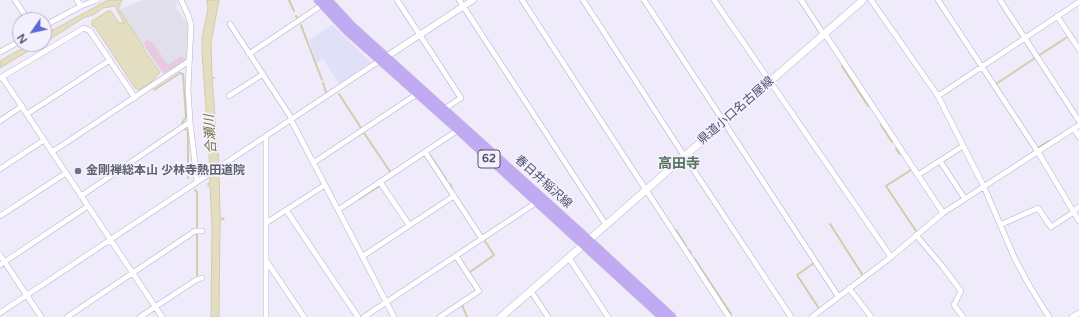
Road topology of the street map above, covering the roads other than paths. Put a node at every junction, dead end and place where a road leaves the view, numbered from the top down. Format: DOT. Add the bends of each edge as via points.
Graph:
graph roads {
  1 [pos="15,0"];
  2 [pos="77,0"];
  3 [pos="97,0"];
  4 [pos="181,0"];
  5 [pos="396,0"];
  6 [pos="459,0"];
  7 [pos="473,0"];
  8 [pos="522,0"];
  9 [pos="583,0"];
  10 [pos="644,0"];
  11 [pos="714,0"];
  12 [pos="801,0"];
  13 [pos="863,0"];
  14 [pos="871,0"];
  15 [pos="938,0"];
  16 [pos="1000,0"];
  17 [pos="323,2"];
  18 [pos="1078,2"];
  19 [pos="81,6"];
  20 [pos="463,6"];
  21 [pos="23,12"];
  22 [pos="1057,16"];
  23 [pos="52,22"];
  24 [pos="230,24"];
  25 [pos="419,35"];
  26 [pos="824,35"];
  27 [pos="1025,38"];
  28 [pos="12,45"];
  29 [pos="52,47"];
  30 [pos="1079,49"];
  31 [pos="0,52"];
  32 [pos="44,52"];
  33 [pos="249,54"];
  34 [pos="383,59"];
  35 [pos="110,60"];
  36 [pos="189,61"];
  37 [pos="982,67"];
  38 [pos="263,74"];
  39 [pos="1,77"];
  40 [pos="770,82"];
  41 [pos="417,94"];
  42 [pos="229,96"];
  43 [pos="938,96"];
  44 [pos="135,98"];
  45 [pos="22,106"];
  46 [pos="444,109"];
  47 [pos="26,114"];
  48 [pos="292,119"];
  49 [pos="0,121"];
  50 [pos="1079,121"];
  51 [pos="190,122"];
  52 [pos="724,122"];
  53 [pos="1079,125"];
  54 [pos="1074,128"];
  55 [pos="458,130"];
  56 [pos="266,136"];
  57 [pos="1079,137"];
  58 [pos="44,140"];
  59 [pos="963,146"];
  60 [pos="52,152"];
  61 [pos="425,152"];
  62 [pos="1038,152"];
  63 [pos="685,157"];
  64 [pos="940,161"];
  65 [pos="313,163"];
  66 [pos="0,169"];
  67 [pos="66,173"];
  68 [pos="918,175"];
  69 [pos="200,180"];
  70 [pos="380,182"];
  71 [pos="325,185"];
  72 [pos="984,187"];
  73 [pos="646,191"];
  74 [pos="81,196"];
  75 [pos="454,196"];
  76 [pos="965,199"];
  77 [pos="537,202"];
  78 [pos="88,206"];
  79 [pos="1079,207"];
  80 [pos="286,210"];
  81 [pos="338,210"];
  82 [pos="1074,212"];
  83 [pos="943,213"];
  84 [pos="0,216"];
  85 [pos="1079,221"];
  86 [pos="266,223"];
  87 [pos="409,225"];
  88 [pos="606,225"];
  89 [pos="1000,225"];
  90 [pos="202,231"];
  91 [pos="916,235"];
  92 [pos="482,239"];
  93 [pos="110,240"];
  94 [pos="586,242"];
  95 [pos="0,255"];
  96 [pos="363,256"];
  97 [pos="456,256"];
  98 [pos="891,256"];
  99 [pos="569,258"];
  100 [pos="266,261"];
  101 [pos="2,264"];
  102 [pos="133,273"];
  103 [pos="202,278"];
  104 [pos="849,288"];
  105 [pos="531,291"];
  106 [pos="27,295"];
  107 [pos="838,296"];
  108 [pos="387,302"];
  109 [pos="155,307"];
  110 [pos="0,313"];
  111 [pos="1079,313"];
  112 [pos="41,317"];
  113 [pos="67,317"];
  114 [pos="140,317"];
  115 [pos="162,317"];
  116 [pos="266,317"];
  117 [pos="304,317"];
  118 [pos="358,317"];
  119 [pos="364,317"];
  120 [pos="394,317"];
  121 [pos="440,317"];
  122 [pos="501,317"];
  123 [pos="548,317"];
  124 [pos="608,317"];
  125 [pos="662,317"];
  126 [pos="672,317"];
  127 [pos="729,317"];
  128 [pos="791,317"];
  129 [pos="812,317"];
  130 [pos="871,317"];
  131 [pos="963,317"];
  132 [pos="1049,317"];
  133 [pos="1072,317"];
  1 -- 21 [label="street"];
  2 -- 19 [label="street"];
  3 -- 19 [label="street"];
  4 -- 36 [label="street" via="191,25"];
  5 -- 25 [label="street"];
  6 -- 20 [label="street"];
  7 -- 20 [label="street"];
  8 -- 73 [label="street"];
  9 -- 63 [label="street"];
  10 -- 52 [label="street"];
  11 -- 40 [label="street"];
  12 -- 26 [label="street"];
  13 -- 26 [label="main road, 県道小口名古屋線"];
  14 -- 43 [label="street"];
  15 -- 37 [label="street"];
  16 -- 27 [label="street"];
  17 -- 33 [label="street"];
  17 -- 34 [label="main road, 春日井稲沢線 / 62" via="352,26"];
  18 -- 22 [label="street"];
  19 -- 23 [label="street"];
  20 -- 25 [label="street"];
  20 -- 88 [label="street"];
  22 -- 27 [label="street"];
  22 -- 30 [label="street"];
  24 -- 33 [label="street"];
  25 -- 34 [label="street"];
  25 -- 46 [label="street" via="461,98"];
  26 -- 40 [label="main road, 県道小口名古屋線"];
  26 -- 68 [label="street"];
  27 -- 37 [label="street"];
  27 -- 50 [label="street"];
  28 -- 31 [label="street"];
  29 -- 35 [label="street" via="84,28 90,31"];
  32 -- 39 [label="street"];
  33 -- 38 [label="street"];
  34 -- 41 [label="main road, 春日井稲沢線 / 62"];
  34 -- 46 [label="main road, 春日井稲沢線 / 62"];
  34 -- 48 [label="street"];
  35 -- 44 [label="street"];
  35 -- 47 [label="street"];
  36 -- 44 [label="street"];
  36 -- 51 [label="street"];
  37 -- 43 [label="street"];
  37 -- 62 [label="street"];
  38 -- 42 [label="street"];
  38 -- 48 [label="street"];
  39 -- 45 [label="street"];
  40 -- 52 [label="main road, 県道小口名古屋線"];
  40 -- 98 [label="street"];
  41 -- 55 [label="main road, 春日井稲沢線 / 62"];
  41 -- 65 [label="street"];
  43 -- 59 [label="street"];
  44 -- 60 [label="street"];
  45 -- 47 [label="street"];
  45 -- 49 [label="street"];
  46 -- 94 [label="main road, 春日井稲沢線 / 62"];
  47 -- 58 [label="street"];
  48 -- 56 [label="street"];
  48 -- 65 [label="street"];
  51 -- 69 [label="street"];
  51 -- 74 [label="street"];
  52 -- 63 [label="main road, 県道小口名古屋線"];
  52 -- 107 [label="street"];
  53 -- 54 [label="street"];
  54 -- 57 [label="street"];
  54 -- 62 [label="street"];
  55 -- 61 [label="street"];
  55 -- 77 [label="main road, 春日井稲沢線 / 62"];
  56 -- 69 [label="street"];
  56 -- 86 [label="street"];
  58 -- 60 [label="street"];
  58 -- 66 [label="street"];
  59 -- 64 [label="street"];
  59 -- 72 [label="street"];
  60 -- 67 [label="street"];
  61 -- 70 [label="street"];
  61 -- 75 [label="street"];
  62 -- 72 [label="street"];
  62 -- 82 [label="street"];
  63 -- 73 [label="main road, 県道小口名古屋線"];
  63 -- 128 [label="street"];
  64 -- 68 [label="street"];
  64 -- 76 [label="street"];
  65 -- 71 [label="street"];
  67 -- 74 [label="street"];
  67 -- 84 [label="street"];
  68 -- 83 [label="street"];
  69 -- 93 [label="street"];
  70 -- 81 [label="street"];
  70 -- 87 [label="street"];
  71 -- 80 [label="street"];
  71 -- 81 [label="street"];
  72 -- 76 [label="street"];
  72 -- 89 [label="street"];
  73 -- 88 [label="main road, 県道小口名古屋線"];
  73 -- 127 [label="street"];
  74 -- 78 [label="street"];
  75 -- 87 [label="street"];
  75 -- 92 [label="street"];
  76 -- 83 [label="street"];
  77 -- 92 [label="street"];
  77 -- 94 [label="main road, 春日井稲沢線 / 62"];
  78 -- 93 [label="street"];
  78 -- 101 [label="street"];
  79 -- 82 [label="street"];
  80 -- 86 [label="street"];
  80 -- 118 [label="street"];
  81 -- 96 [label="street"];
  82 -- 85 [label="street"];
  82 -- 89 [label="street" via="1050,227 1038,208"];
  83 -- 91 [label="street"];
  86 -- 100 [label="street"];
  87 -- 96 [label="street"];
  88 -- 94 [label="main road, 県道小口名古屋線"];
  89 -- 132 [label="street" via="1015,259"];
  90 -- 102 [label="street" via="195,232"];
  91 -- 98 [label="street"];
  91 -- 131 [label="street" via="961,291 954,305"];
  92 -- 97 [label="street"];
  93 -- 102 [label="street"];
  93 -- 106 [label="street"];
  94 -- 99 [label="main road, 県道小口名古屋線"];
  94 -- 125 [label="main road, 春日井稲沢線 / 62"];
  94 -- 126 [label="main road, 春日井稲沢線 / 62"];
  95 -- 101 [label="street"];
  96 -- 108 [label="street"];
  97 -- 108 [label="street"];
  97 -- 121 [label="street" via="479,291"];
  98 -- 104 [label="street"];
  99 -- 105 [label="main road, 県道小口名古屋線"];
  99 -- 124 [label="street"];
  100 -- 116 [label="street"];
  100 -- 117 [label="street"];
  101 -- 106 [label="street"];
  102 -- 109 [label="street"];
  102 -- 113 [label="street"];
  103 -- 109 [label="street"];
  104 -- 107 [label="street"];
  104 -- 130 [label="street"];
  105 -- 122 [label="main road, 県道小口名古屋線"];
  105 -- 123 [label="street"];
  106 -- 110 [label="street"];
  106 -- 112 [label="street"];
  107 -- 129 [label="street"];
  108 -- 119 [label="street"];
  108 -- 120 [label="street"];
  109 -- 114 [label="street"];
  109 -- 115 [label="street"];
  111 -- 133 [label="street"];
}
